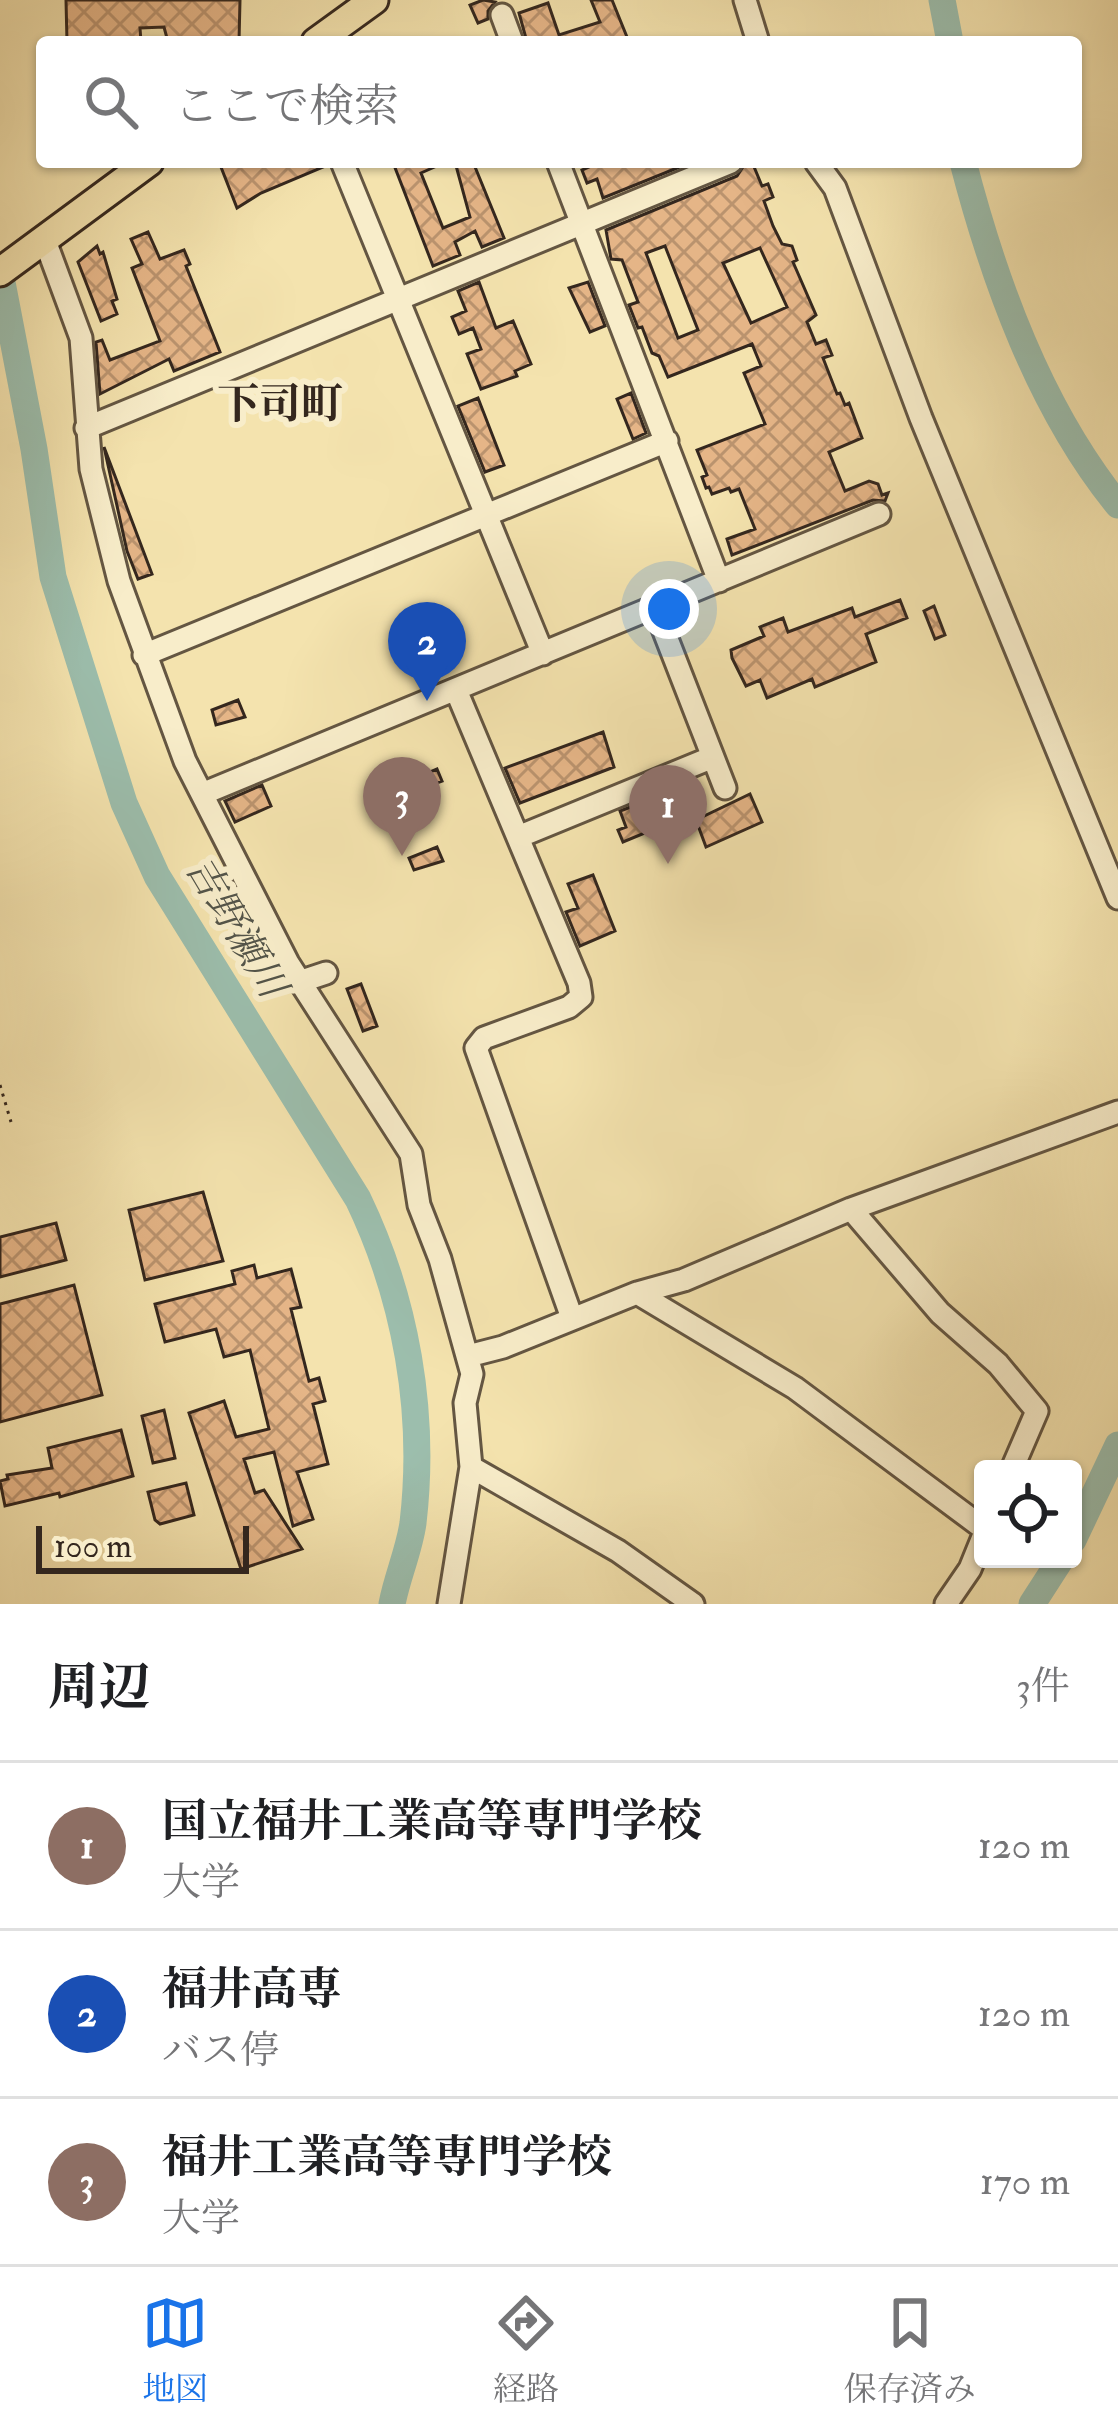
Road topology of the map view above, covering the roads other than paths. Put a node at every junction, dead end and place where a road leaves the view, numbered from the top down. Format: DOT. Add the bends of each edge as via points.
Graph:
graph roads {
  1 [pos="374,0"];
  2 [pos="745,0"];
  3 [pos="502,15"];
  4 [pos="324,36"];
  5 [pos="510,36"];
  6 [pos="756,36"];
  7 [pos="141,168"];
  8 [pos="345,168"];
  9 [pos="561,168"];
  10 [pos="717,168"];
  11 [pos="820,168"];
  12 [pos="584,224"];
  13 [pos="39,242"];
  14 [pos="0,272"];
  15 [pos="398,299"];
  16 [pos="86,428"];
  17 [pos="667,441"];
  18 [pos="486,514"];
  19 [pos="879,514"];
  20 [pos="719,581"];
  21 [pos="656,608"];
  22 [pos="543,654"];
  23 [pos="144,655"];
  24 [pos="456,690"];
  25 [pos="713,757"];
  26 [pos="725,788"];
  27 [pos="202,794"];
  28 [pos="518,837"];
  29 [pos="1118,898"];
  30 [pos="326,973"];
  31 [pos="299,982"];
  32 [pos="1118,1112"];
  33 [pos="851,1209"];
  34 [pos="637,1293"];
  35 [pos="572,1318"];
  36 [pos="468,1356"];
  37 [pos="1016,1460"];
  38 [pos="471,1467"];
  39 [pos="974,1526"];
  40 [pos="974,1558"];
  41 [pos="449,1604"];
  42 [pos="693,1604"];
  43 [pos="946,1604"];
  1 -- 4 [label="main road"];
  2 -- 6 [label="street"];
  3 -- 5 [label="street"];
  7 -- 13 [label="main road"];
  8 -- 15 [label="street"];
  9 -- 12 [label="street"];
  10 -- 12 [label="street"];
  11 -- 29 [label="street"];
  12 -- 15 [label="street"];
  12 -- 17 [label="street"];
  13 -- 14 [label="main road"];
  13 -- 16 [label="street" via="81,338"];
  15 -- 16 [label="street"];
  15 -- 18 [label="street"];
  16 -- 23 [label="street" via="118,581"];
  17 -- 18 [label="street"];
  17 -- 20 [label="street"];
  18 -- 22 [label="street"];
  18 -- 23 [label="street"];
  19 -- 20 [label="street"];
  20 -- 21 [label="street"];
  21 -- 22 [label="street"];
  21 -- 25 [label="street"];
  22 -- 24 [label="street"];
  23 -- 27 [label="street"];
  24 -- 27 [label="street"];
  24 -- 28 [label="street"];
  25 -- 26 [label="street"];
  25 -- 28 [label="street"];
  27 -- 31 [label="street"];
  28 -- 35 [label="street" via="581,998 476,1048"];
  30 -- 31 [label="street"];
  31 -- 36 [label="street" via="411,1154 419,1205"];
  32 -- 33 [label="street"];
  33 -- 34 [label="street"];
  33 -- 37 [label="street" via="1037,1411"];
  34 -- 35 [label="street"];
  34 -- 39 [label="street" via="795,1388"];
  35 -- 36 [label="street"];
  36 -- 38 [label="street"];
  38 -- 41 [label="street"];
  38 -- 42 [label="street"];
  40 -- 43 [label="street"];
}
